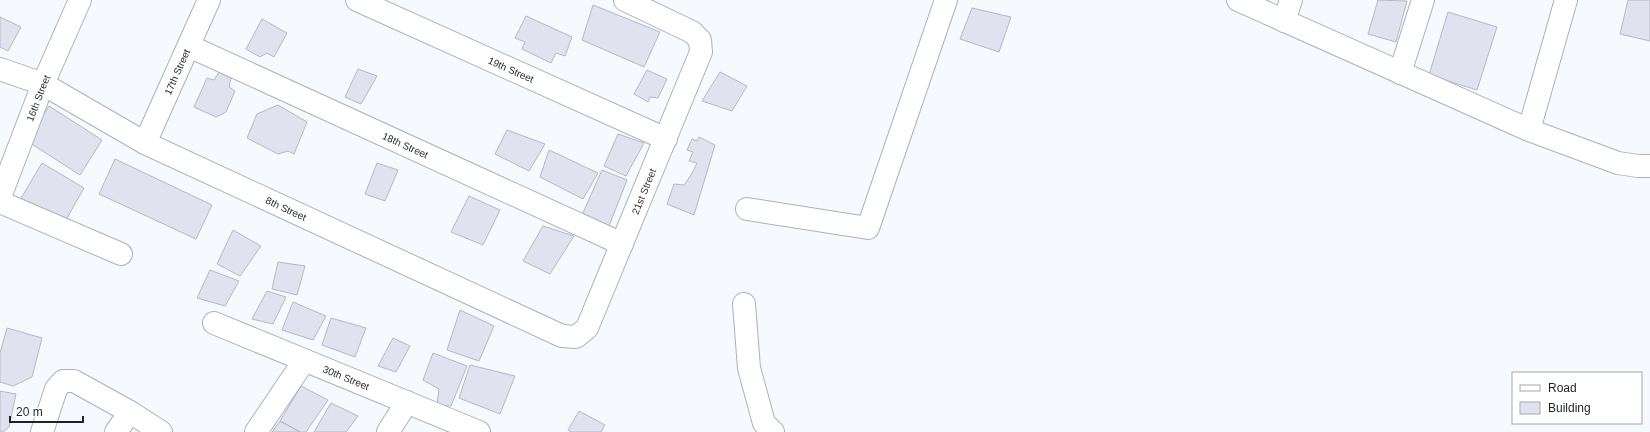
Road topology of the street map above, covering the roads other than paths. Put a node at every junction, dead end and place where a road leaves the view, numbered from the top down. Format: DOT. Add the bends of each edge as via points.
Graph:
graph roads {
  1 [pos="80,0"];
  2 [pos="209,0"];
  3 [pos="357,0"];
  4 [pos="625,0"];
  5 [pos="946,0"];
  6 [pos="1238,0"];
  7 [pos="1291,0"];
  8 [pos="1423,0"];
  9 [pos="1566,0"];
  10 [pos="1284,21"];
  11 [pos="189,46"];
  12 [pos="0,69"];
  13 [pos="1400,73"];
  14 [pos="43,84"];
  15 [pos="1529,130"];
  16 [pos="666,139"];
  17 [pos="145,144"];
  18 [pos="1650,166"];
  19 [pos="0,197"];
  20 [pos="0,202"];
  21 [pos="748,209"];
  22 [pos="622,244"];
  23 [pos="121,254"];
  24 [pos="744,304"];
  25 [pos="214,323"];
  26 [pos="576,337"];
  27 [pos="304,361"];
  28 [pos="407,402"];
  29 [pos="130,412"];
  30 [pos="42,432"];
  31 [pos="116,432"];
  32 [pos="161,432"];
  33 [pos="256,432"];
  34 [pos="388,432"];
  35 [pos="479,432"];
  36 [pos="773,432"];
  1 -- 14 [label="street, 16th Street"];
  2 -- 11 [label="street, 17th Street"];
  3 -- 16 [label="street, 19th Street"];
  4 -- 16 [label="street, 21st Street" via="692,32 700,40 701,52"];
  5 -- 21 [label="street" via="868,228"];
  6 -- 10 [label="street"];
  7 -- 10 [label="street"];
  8 -- 13 [label="street"];
  9 -- 15 [label="street"];
  10 -- 13 [label="street"];
  11 -- 17 [label="street, 17th Street"];
  11 -- 22 [label="street, 18th Street"];
  12 -- 14 [label="street, 8th Street"];
  13 -- 15 [label="street"];
  14 -- 17 [label="street, 8th Street"];
  14 -- 19 [label="street, 16th Street"];
  15 -- 18 [label="street" via="1618,163"];
  16 -- 22 [label="street, 21st Street"];
  17 -- 26 [label="street, 8th Street" via="562,336"];
  20 -- 23 [label="street"];
  22 -- 26 [label="street, 21st Street" via="587,328"];
  24 -- 36 [label="street" via="749,368 764,423"];
  25 -- 27 [label="street, 30th Street"];
  27 -- 28 [label="street, 30th Street"];
  27 -- 33 [label="street"];
  28 -- 34 [label="street"];
  28 -- 35 [label="street, 30th Street"];
  29 -- 30 [label="street" via="74,381 64,381 56,389"];
  29 -- 31 [label="street"];
  29 -- 32 [label="street"];
}
